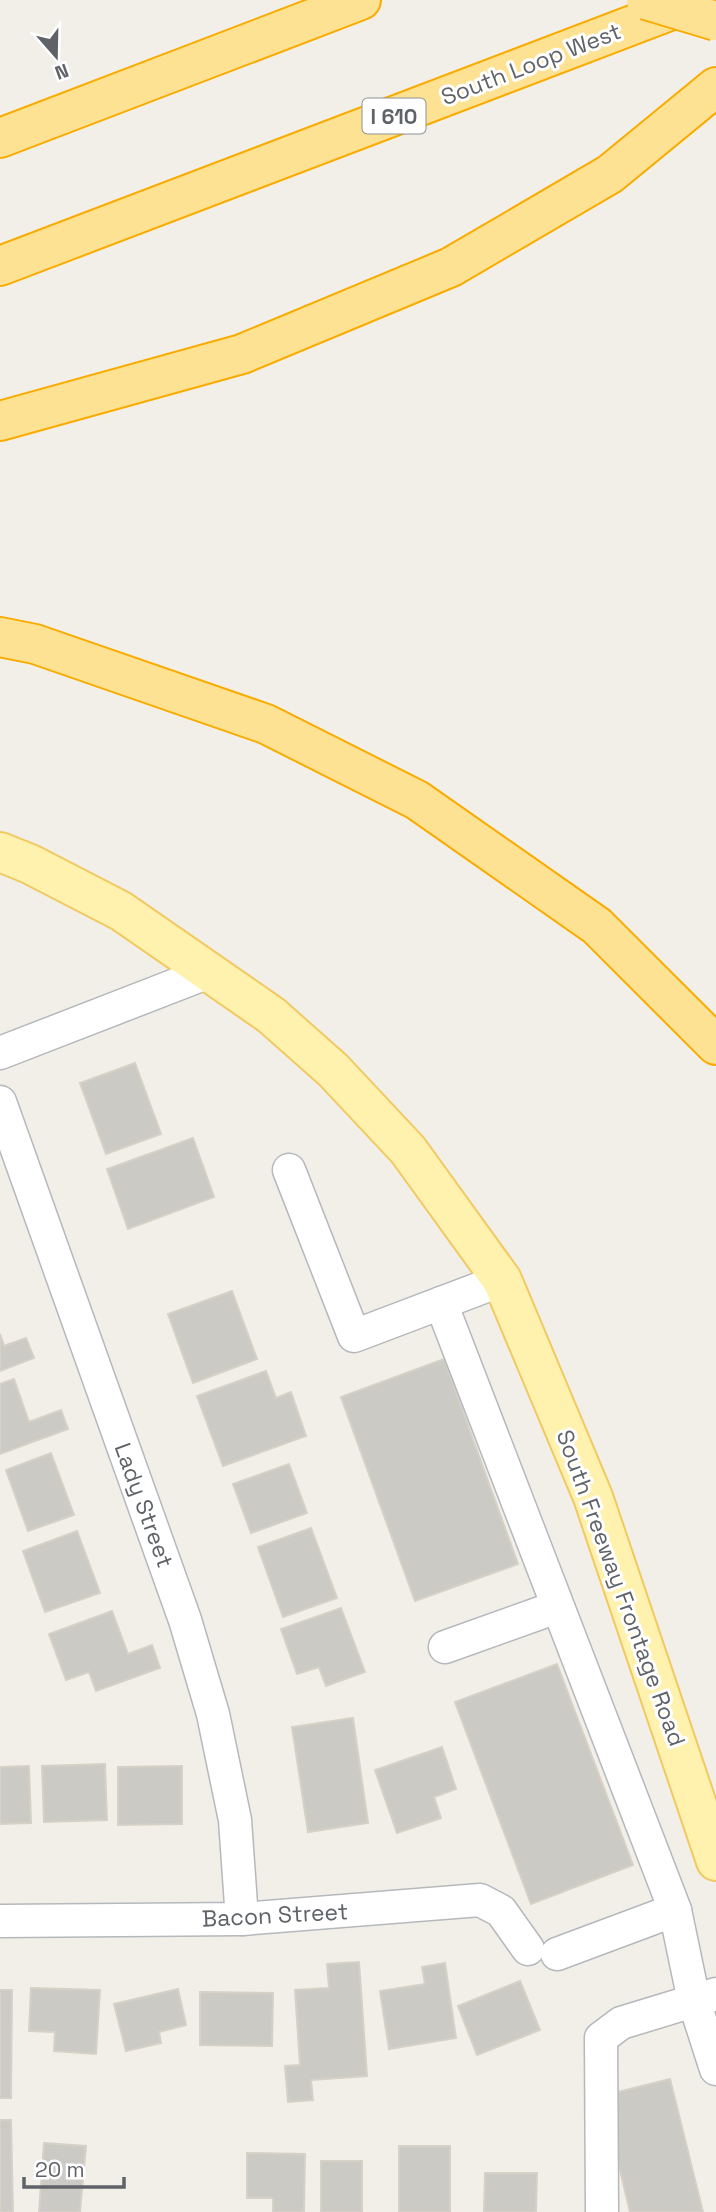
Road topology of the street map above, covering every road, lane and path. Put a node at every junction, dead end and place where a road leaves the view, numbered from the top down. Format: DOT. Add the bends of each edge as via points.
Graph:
graph roads {
  1 [pos="361,0"];
  2 [pos="646,0"];
  3 [pos="699,0"];
  4 [pos="716,21"];
  5 [pos="716,86"];
  6 [pos="0,138"];
  7 [pos="0,266"];
  8 [pos="0,421"];
  9 [pos="0,637"];
  10 [pos="0,852"];
  11 [pos="209,972"];
  12 [pos="716,1045"];
  13 [pos="0,1053"];
  14 [pos="0,1102"];
  15 [pos="289,1170"];
  16 [pos="502,1280"];
  17 [pos="441,1303"];
  18 [pos="557,1607"];
  19 [pos="446,1647"];
  20 [pos="716,1861"];
  21 [pos="675,1909"];
  22 [pos="242,1919"];
  23 [pos="0,1921"];
  24 [pos="705,1997"];
  25 [pos="716,2069"];
  26 [pos="602,2212"];
  1 -- 6 [label="highway"];
  2 -- 4 [label="highway, bridge"];
  3 -- 7 [label="highway, South Loop West / I 610"];
  5 -- 8 [label="highway" via="610,174 451,267 242,354"];
  9 -- 12 [label="highway" via="35,643 266,724 417,800 597,926"];
  10 -- 11 [label="main road, South Freeway Frontage Road" via="121,911"];
  11 -- 13 [label="street"];
  11 -- 16 [label="main road, South Freeway Frontage Road" via="271,1015 333,1070 408,1150"];
  14 -- 22 [label="street, Lady Street" via="185,1620 213,1714 235,1819"];
  15 -- 17 [label="street" via="354,1336"];
  16 -- 17 [label="street"];
  16 -- 20 [label="main road, South Freeway Frontage Road" via="593,1497"];
  17 -- 18 [label="street"];
  18 -- 19 [label="street"];
  18 -- 21 [label="street"];
  21 -- 22 [label="street, Bacon Street" via="542,1952 501,1911 480,1900"];
  21 -- 24 [label="street"];
  22 -- 23 [label="street, Bacon Street"];
  24 -- 25 [label="street"];
  24 -- 26 [label="street" via="621,2023 601,2038"];
}
